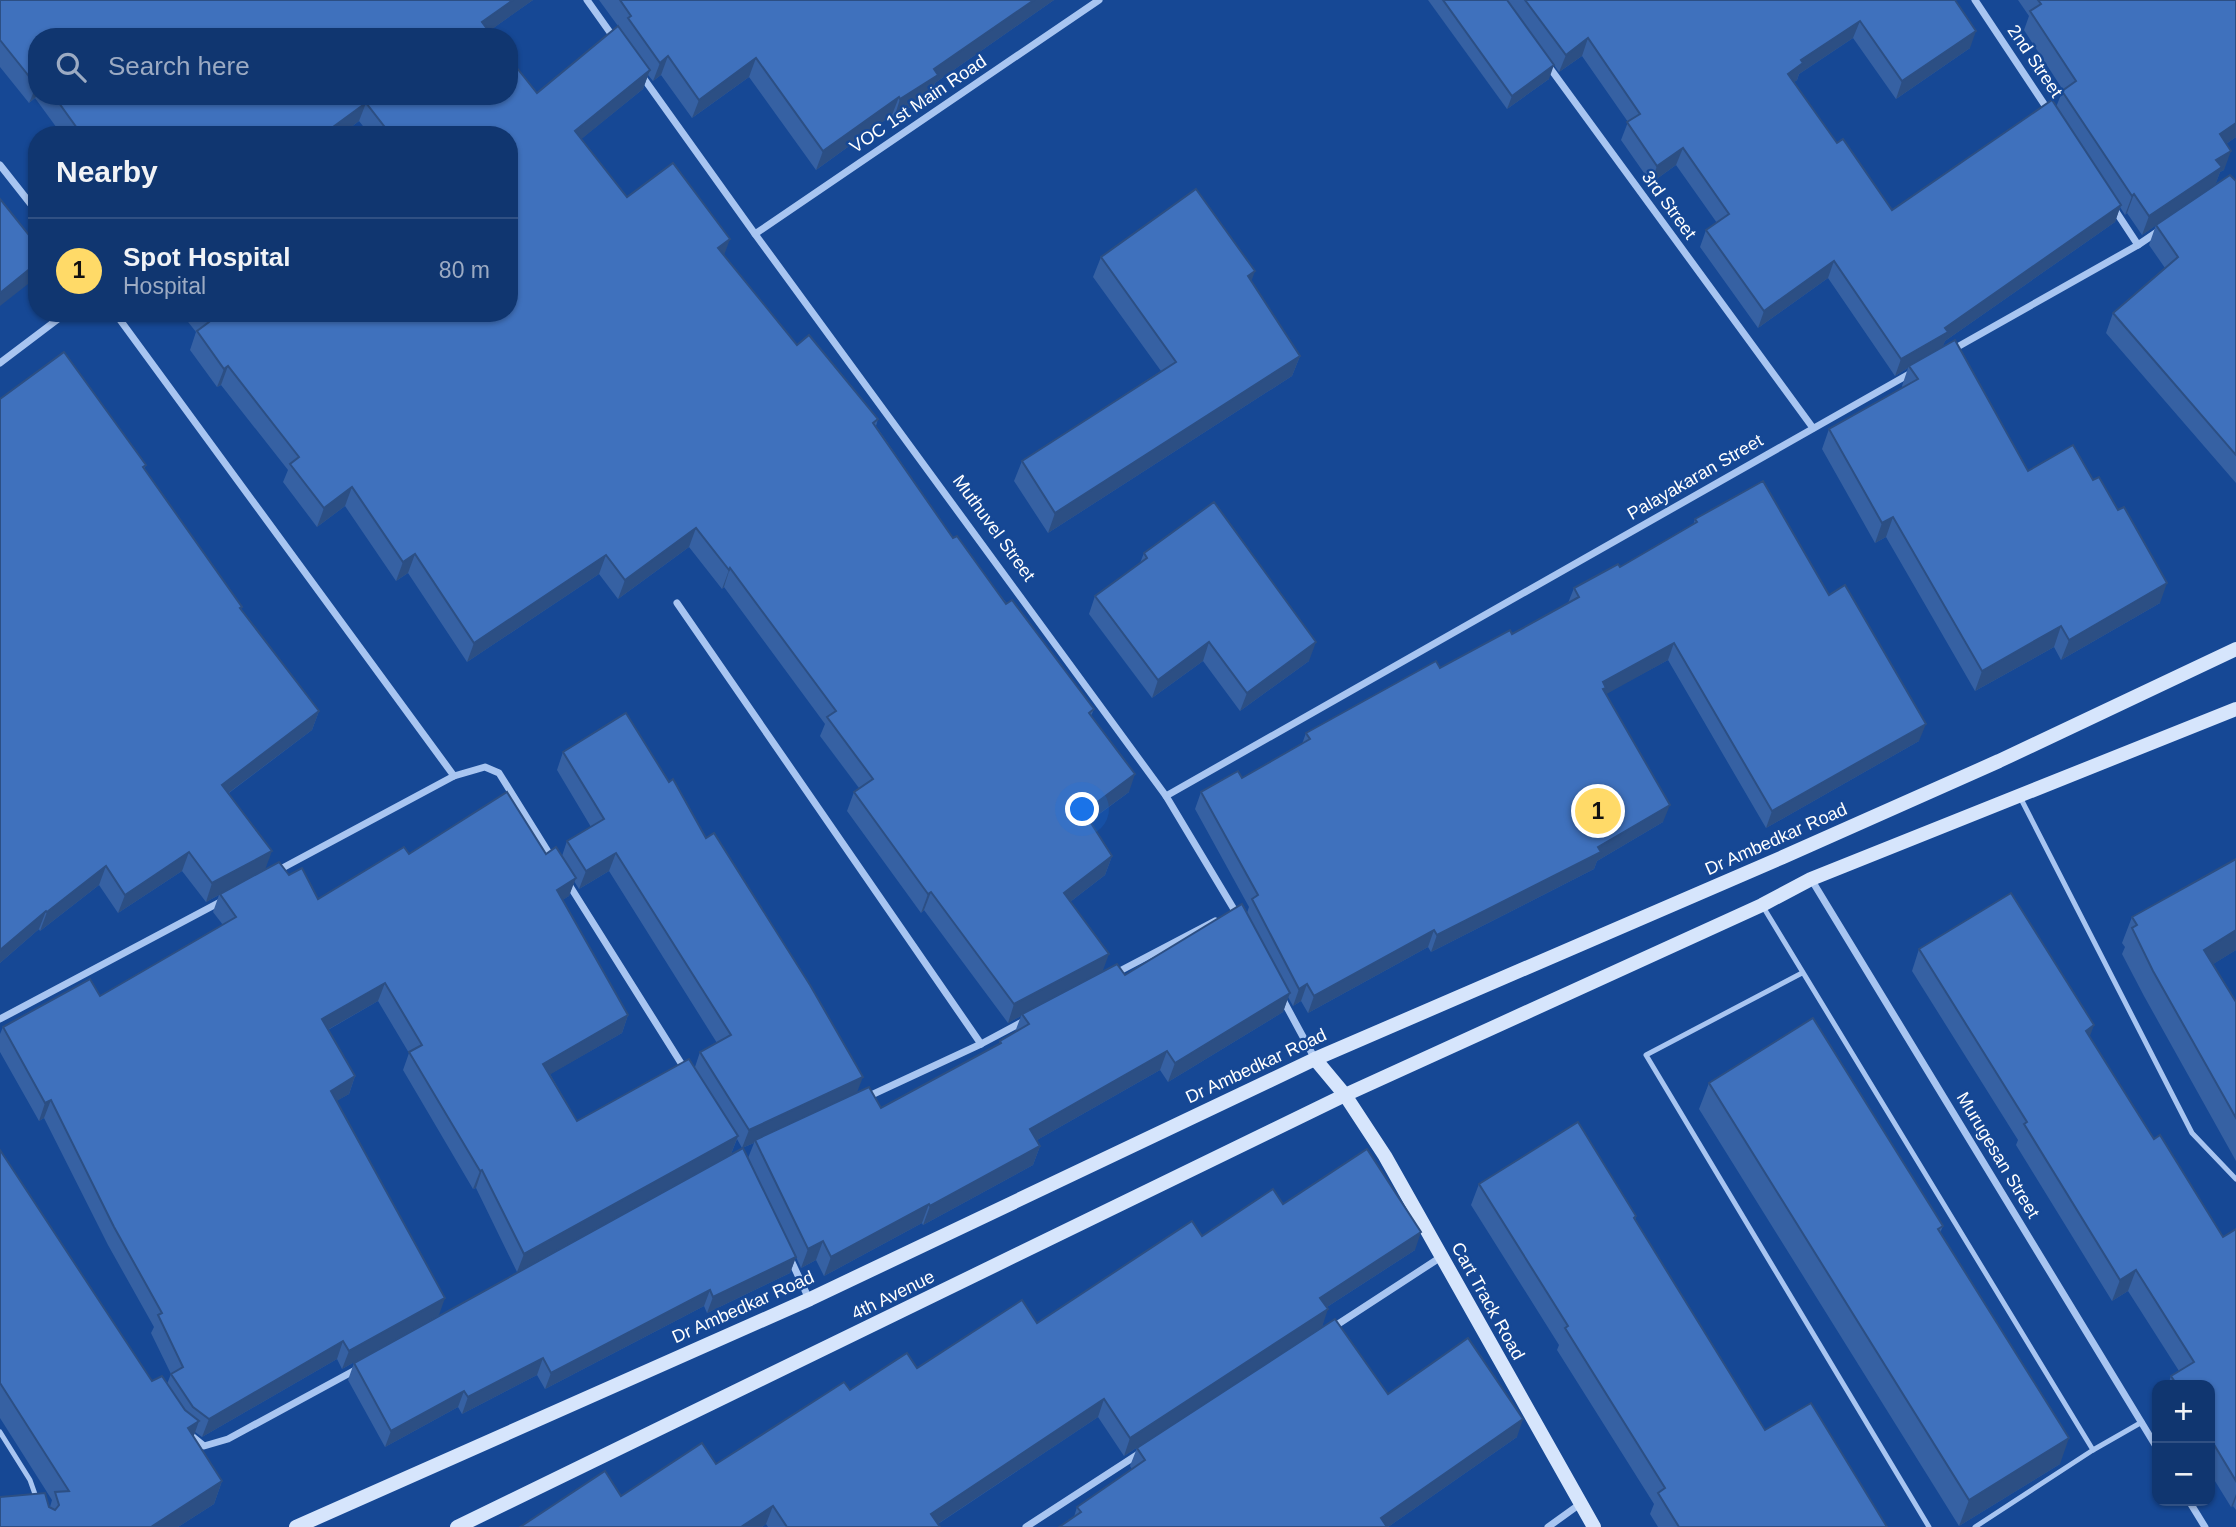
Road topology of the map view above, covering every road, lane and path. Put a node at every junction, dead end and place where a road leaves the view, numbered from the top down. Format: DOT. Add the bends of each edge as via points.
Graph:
graph roads {
  1 [pos="587,0"];
  2 [pos="1099,0"];
  3 [pos="1975,0"];
  4 [pos="619,45"];
  5 [pos="1541,56"];
  6 [pos="635,67"];
  7 [pos="2053,116"];
  8 [pos="0,165"];
  9 [pos="2107,198"];
  10 [pos="28,201"];
  11 [pos="2171,223"];
  12 [pos="755,234"];
  13 [pos="2138,244"];
  14 [pos="54,322"];
  15 [pos="122,322"];
  16 [pos="1945,353"];
  17 [pos="0,363"];
  18 [pos="1921,367"];
  19 [pos="1813,428"];
  20 [pos="677,603"];
  21 [pos="2236,649"];
  22 [pos="2236,709"];
  23 [pos="454,776"];
  24 [pos="1166,796"];
  25 [pos="2020,797"];
  26 [pos="557,866"];
  27 [pos="270,875"];
  28 [pos="565,877"];
  29 [pos="1811,879"];
  30 [pos="233,895"];
  31 [pos="1762,905"];
  32 [pos="1235,910"];
  33 [pos="1241,922"];
  34 [pos="1802,973"];
  35 [pos="1102,980"];
  36 [pos="1278,990"];
  37 [pos="0,1019"];
  38 [pos="1029,1019"];
  39 [pos="981,1044"];
  40 [pos="1315,1059"];
  41 [pos="689,1075"];
  42 [pos="1345,1095"];
  43 [pos="854,1103"];
  44 [pos="2236,1180"];
  45 [pos="786,1252"];
  46 [pos="1441,1257"];
  47 [pos="810,1299"];
  48 [pos="1326,1332"];
  49 [pos="371,1361"];
  50 [pos="2142,1422"];
  51 [pos="182,1429"];
  52 [pos="0,1432"];
  53 [pos="2154,1443"];
  54 [pos="1153,1444"];
  55 [pos="2093,1450"];
  56 [pos="38,1504"];
  57 [pos="1580,1504"];
  58 [pos="2192,1506"];
  59 [pos="296,1527"];
  60 [pos="457,1527"];
  61 [pos="1027,1527"];
  62 [pos="1548,1527"];
  63 [pos="1594,1527"];
  64 [pos="1930,1527"];
  65 [pos="1975,1527"];
  66 [pos="2205,1527"];
  1 -- 4 [label="street"];
  2 -- 12 [label="street, VOC 1st Main Road"];
  3 -- 7 [label="street, 2nd Street"];
  5 -- 19 [label="street, 3rd Street"];
  6 -- 12 [label="street, Muthuvel Street"];
  8 -- 10 [label="street"];
  9 -- 13 [label="street"];
  11 -- 13 [label="street"];
  12 -- 24 [label="street, Muthuvel Street"];
  13 -- 16 [label="street"];
  14 -- 17 [label="street"];
  15 -- 23 [label="street"];
  18 -- 19 [label="street, Palayakaran Street"];
  19 -- 24 [label="street, Palayakaran Street"];
  20 -- 39 [label="street"];
  21 -- 40 [label="main road, Dr Ambedkar Road" via="1796,852"];
  22 -- 25 [label="main road"];
  23 -- 26 [label="street" via="485,767 499,773"];
  23 -- 27 [label="street"];
  24 -- 32 [label="street, Muthuvel Street"];
  25 -- 29 [label="main road"];
  25 -- 44 [label="lane" via="2192,1133"];
  28 -- 41 [label="street"];
  29 -- 31 [label="main road"];
  29 -- 50 [label="street, Murugesan Street"];
  30 -- 37 [label="street"];
  31 -- 34 [label="lane"];
  31 -- 42 [label="main road"];
  32 -- 33 [label="street, Muthuvel Street"];
  32 -- 35 [label="street"];
  34 -- 55 [label="lane"];
  34 -- 64 [label="lane" via="1646,1055"];
  36 -- 40 [label="street"];
  38 -- 39 [label="street"];
  39 -- 43 [label="street"];
  40 -- 42 [label="main road"];
  40 -- 47 [label="main road, Dr Ambedkar Road"];
  42 -- 46 [label="main road, Cart Track Road"];
  42 -- 60 [label="main road, 4th Avenue"];
  45 -- 47 [label="street"];
  46 -- 48 [label="street"];
  46 -- 57 [label="main road, Cart Track Road"];
  47 -- 59 [label="main road, Dr Ambedkar Road"];
  49 -- 51 [label="street" via="228,1439 204,1446"];
  50 -- 53 [label="street, Murugesan Street"];
  50 -- 55 [label="lane"];
  52 -- 56 [label="lane" via="30,1480"];
  54 -- 61 [label="street"];
  55 -- 65 [label="lane"];
  57 -- 62 [label="street"];
  57 -- 63 [label="main road, Cart Track Road"];
  58 -- 66 [label="street"];
}
